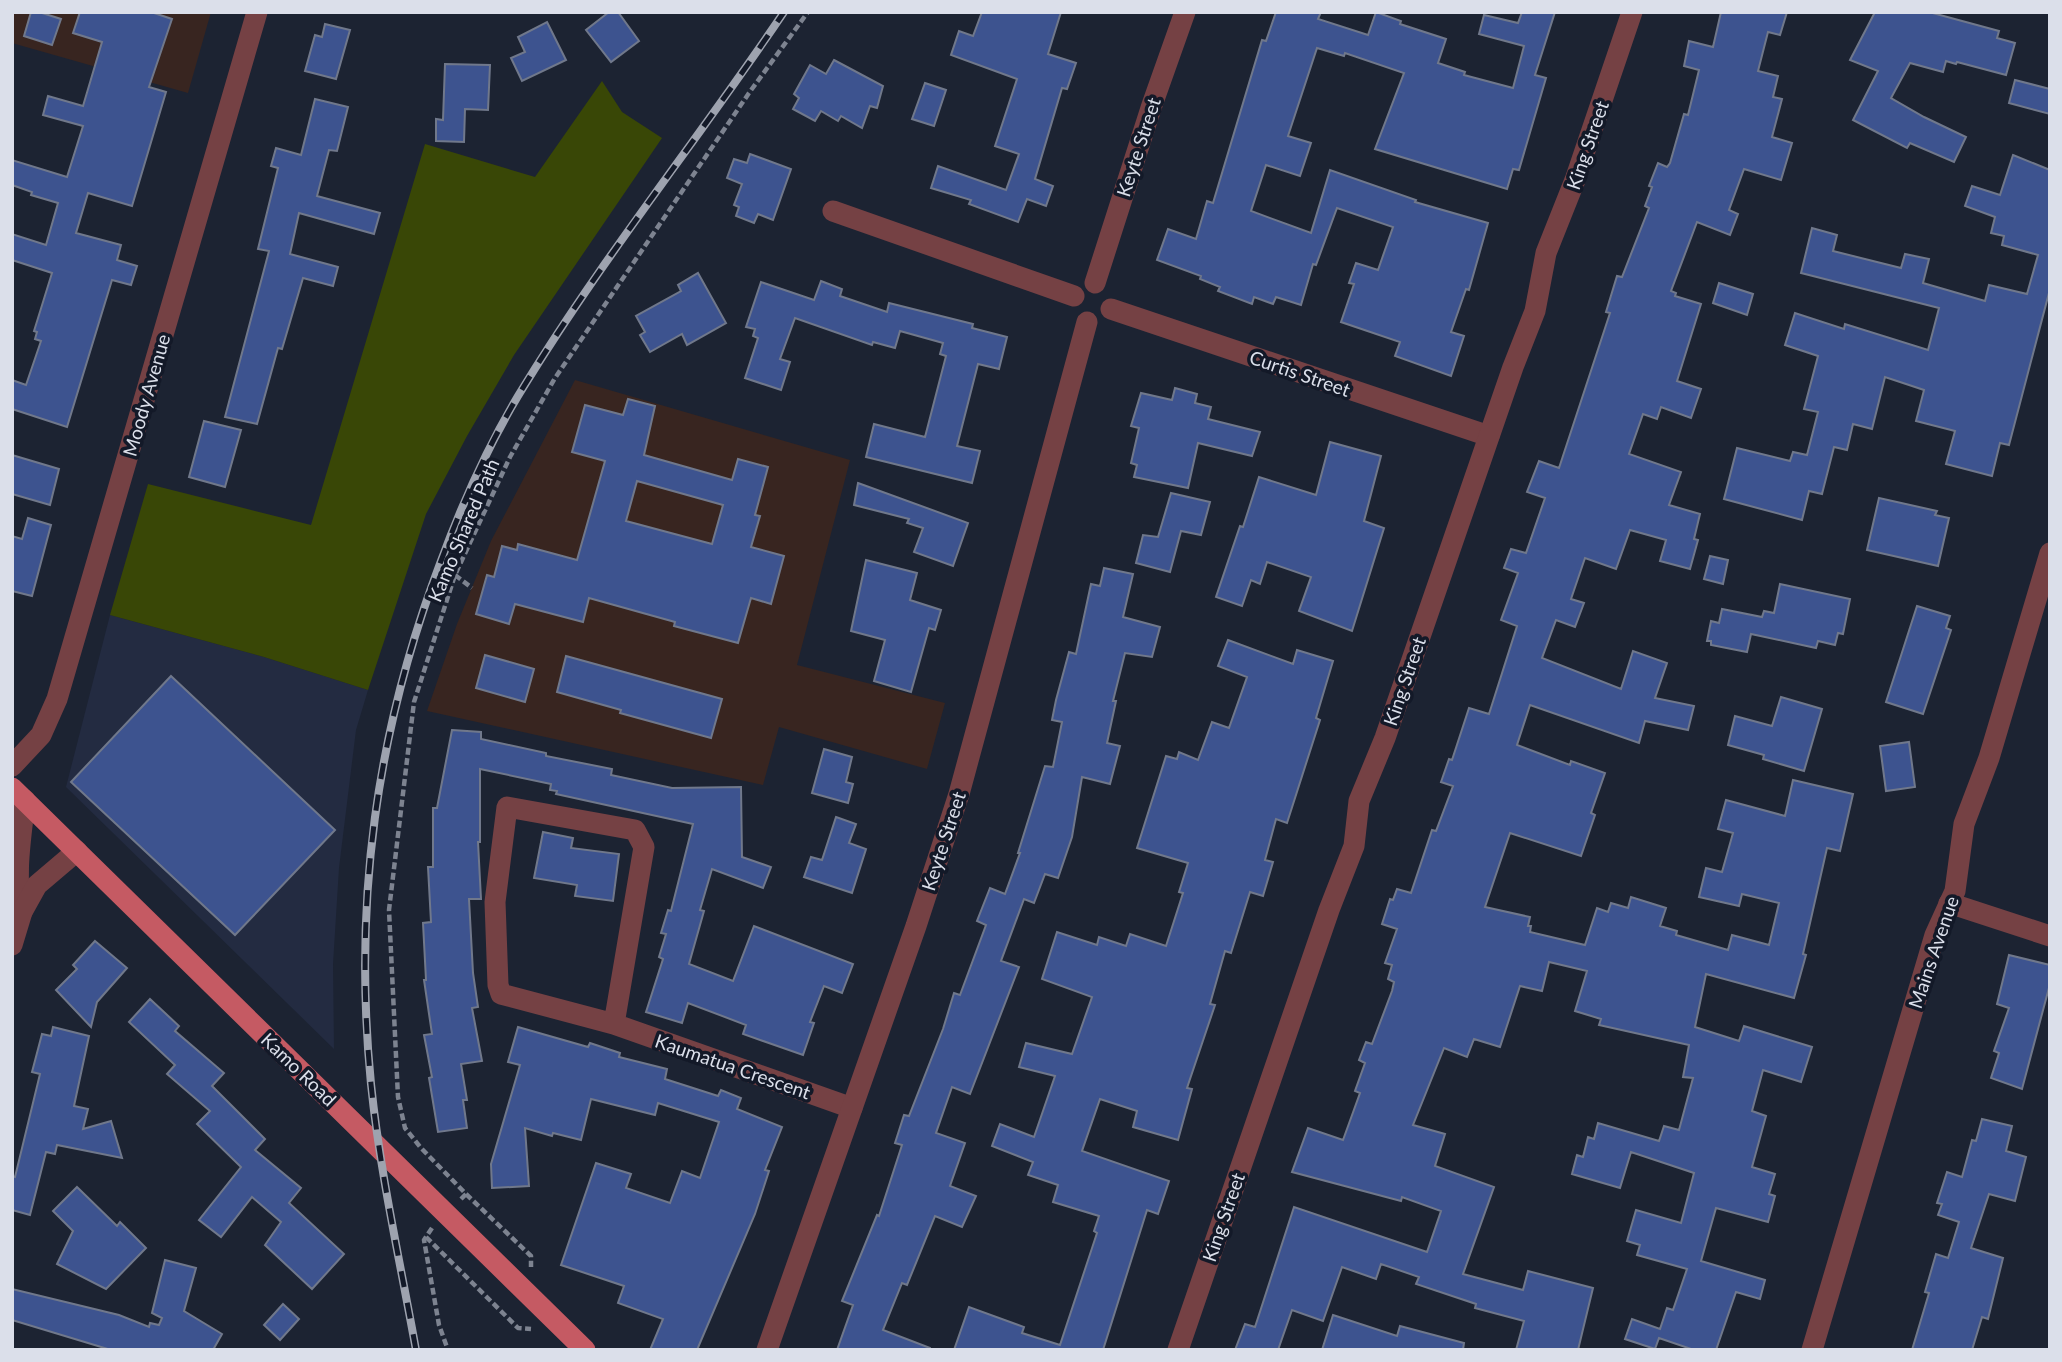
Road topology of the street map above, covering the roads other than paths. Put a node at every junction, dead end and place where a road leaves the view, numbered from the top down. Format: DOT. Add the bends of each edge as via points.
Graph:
graph roads {
  1 [pos="257,12"];
  2 [pos="1185,12"];
  3 [pos="1632,12"];
  4 [pos="833,211"];
  5 [pos="1095,283"];
  6 [pos="1074,296"];
  7 [pos="1111,309"];
  8 [pos="1087,322"];
  9 [pos="1489,436"];
  10 [pos="2050,554"];
  11 [pos="12,766"];
  12 [pos="18,794"];
  13 [pos="77,851"];
  14 [pos="1949,903"];
  15 [pos="22,912"];
  16 [pos="2050,936"];
  17 [pos="12,945"];
  18 [pos="614,1024"];
  19 [pos="852,1108"];
  20 [pos="585,1350"];
  21 [pos="767,1350"];
  22 [pos="1178,1350"];
  23 [pos="1812,1350"];
  1 -- 11 [label="street, Moody Avenue" via="57,699 41,735"];
  2 -- 5 [label="street, Keyte Street"];
  3 -- 9 [label="street, King Street" via="1576,180 1546,253 1535,311"];
  4 -- 6 [label="street"];
  5 -- 6 [label="street" via="1083,286"];
  5 -- 7 [label="street" via="1107,289"];
  6 -- 8 [label="street" via="1073,309"];
  7 -- 8 [label="street" via="1102,321"];
  7 -- 9 [label="street, Curtis Street"];
  8 -- 19 [label="street, Keyte Street" via="959,794"];
  9 -- 22 [label="street, King Street" via="1359,801 1350,857"];
  10 -- 14 [label="street, Mains Avenue" via="1989,758 1964,824 1959,872"];
  12 -- 13 [label="main road, Kamo Road"];
  12 -- 15 [label="street"];
  13 -- 15 [label="street" via="37,885"];
  13 -- 20 [label="main road, Kamo Road"];
  14 -- 16 [label="street"];
  14 -- 23 [label="street, Mains Avenue" via="1935,935"];
  15 -- 17 [label="street"];
  18 -- 18 [label="street, Kaumatua Crescent" via="644,847 635,830 507,807 495,902 501,993"];
  18 -- 19 [label="street, Kaumatua Crescent"];
  19 -- 21 [label="street, Keyte Street"];
}
